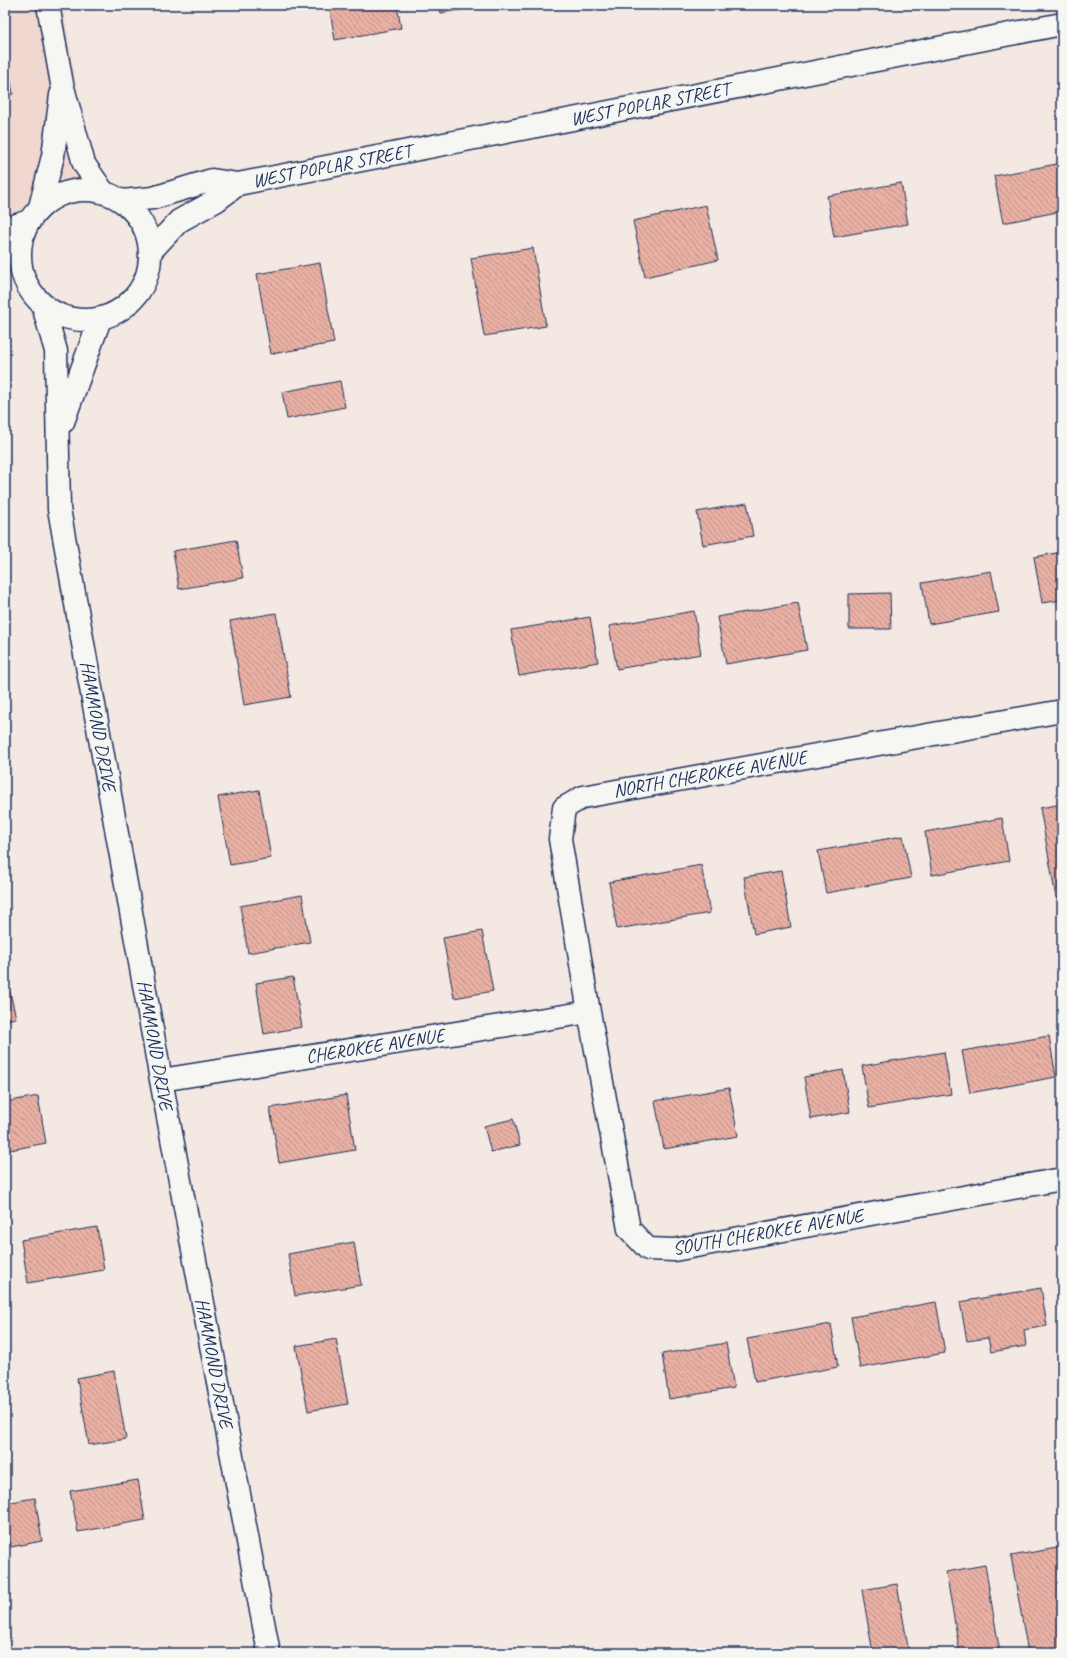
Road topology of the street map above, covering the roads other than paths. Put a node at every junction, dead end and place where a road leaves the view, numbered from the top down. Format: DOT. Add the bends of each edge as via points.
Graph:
graph roads {
  1 [pos="48,5"];
  2 [pos="1062,24"];
  3 [pos="62,84"];
  4 [pos="238,184"];
  5 [pos="113,197"];
  6 [pos="34,214"];
  7 [pos="5,229"];
  8 [pos="151,251"];
  9 [pos="13,267"];
  10 [pos="43,306"];
  11 [pos="100,319"];
  12 [pos="58,434"];
  13 [pos="1062,711"];
  14 [pos="589,1012"];
  15 [pos="161,1080"];
  16 [pos="1062,1179"];
  17 [pos="269,1653"];
  1 -- 3 [label="street"];
  2 -- 4 [label="street, WEST POPLAR STREET"];
  3 -- 5 [label="street" via="84,164"];
  3 -- 6 [label="street" via="53,156"];
  4 -- 5 [label="street, WEST POPLAR STREET" via="212,180 153,198"];
  4 -- 8 [label="street, WEST POPLAR STREET" via="217,200 180,221"];
  5 -- 6 [label="street" via="96,190 73,190 56,196"];
  5 -- 8 [label="street" via="134,211 146,230"];
  6 -- 7 [label="street"];
  6 -- 9 [label="street" via="21,238 19,257"];
  8 -- 11 [label="street" via="148,274 138,294 121,310"];
  9 -- 10 [label="street"];
  10 -- 11 [label="street" via="59,315 77,320"];
  10 -- 12 [label="street, HAMMOND DRIVE" via="56,351"];
  11 -- 12 [label="street, HAMMOND DRIVE"];
  12 -- 15 [label="street, HAMMOND DRIVE" via="59,509"];
  13 -- 14 [label="street, NORTH CHEROKEE AVENUE" via="583,796 564,808 560,839"];
  14 -- 15 [label="street, CHEROKEE AVENUE"];
  14 -- 16 [label="street, SOUTH CHEROKEE AVENUE" via="629,1229 648,1249 674,1250"];
  15 -- 17 [label="street, HAMMOND DRIVE"];
}
